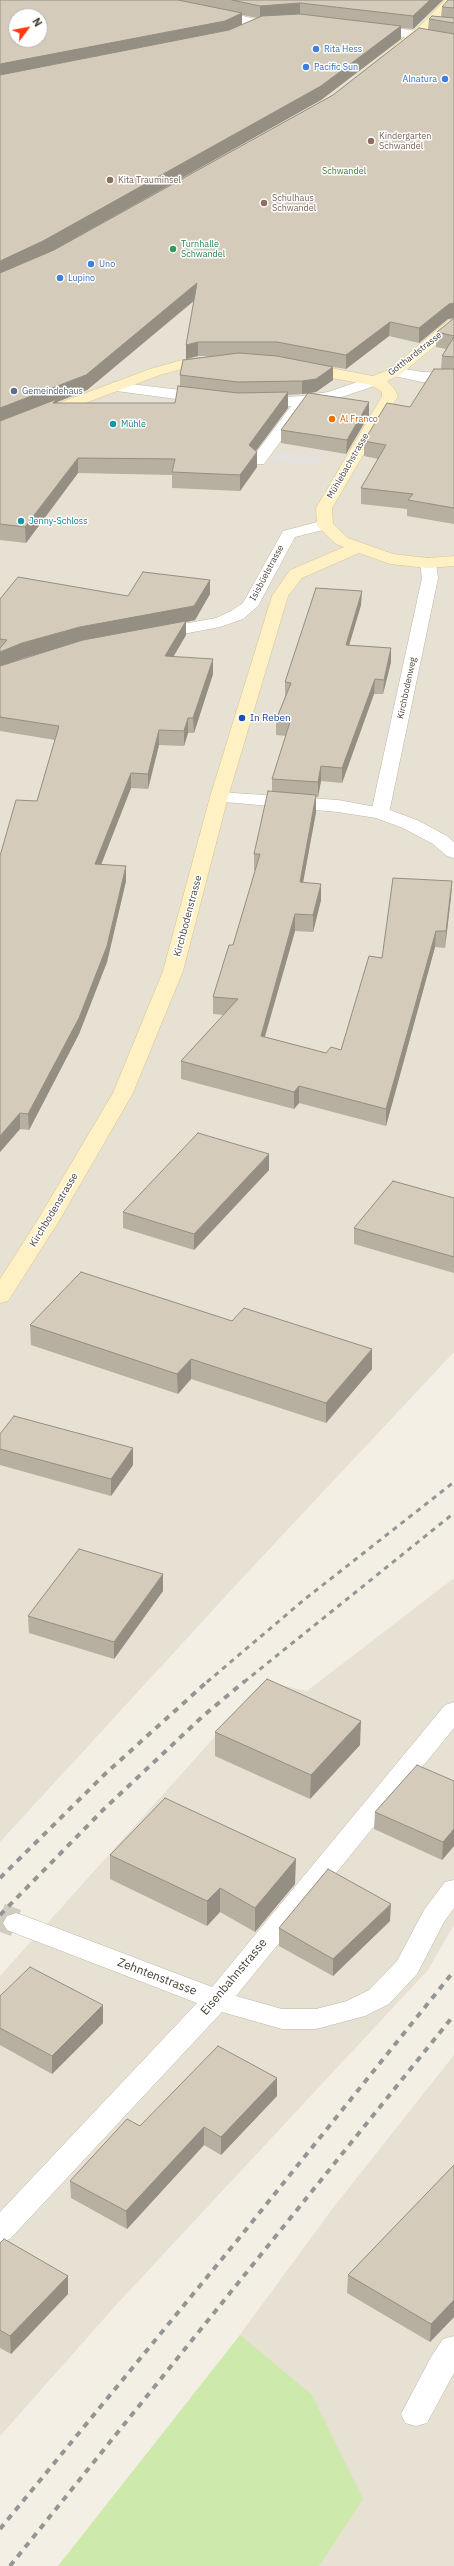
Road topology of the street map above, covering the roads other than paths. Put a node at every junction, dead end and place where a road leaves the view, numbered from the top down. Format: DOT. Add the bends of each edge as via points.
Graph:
graph roads {
  1 [pos="452,0"];
  2 [pos="199,11"];
  3 [pos="292,20"];
  4 [pos="260,24"];
  5 [pos="429,24"];
  6 [pos="443,25"];
  7 [pos="362,27"];
  8 [pos="242,33"];
  9 [pos="416,35"];
  10 [pos="430,38"];
  11 [pos="388,56"];
  12 [pos="454,323"];
  13 [pos="226,361"];
  14 [pos="289,365"];
  15 [pos="395,372"];
  16 [pos="454,378"];
  17 [pos="375,381"];
  18 [pos="114,387"];
  19 [pos="223,400"];
  20 [pos="302,401"];
  21 [pos="246,402"];
  22 [pos="0,430"];
  23 [pos="258,461"];
  24 [pos="325,525"];
  25 [pos="356,548"];
  26 [pos="454,561"];
  27 [pos="428,563"];
  28 [pos="143,636"];
  29 [pos="219,797"];
  30 [pos="380,813"];
  31 [pos="454,852"];
  32 [pos="0,1296"];
  33 [pos="454,1711"];
  34 [pos="454,1889"];
  35 [pos="16,1923"];
  36 [pos="217,2000"];
  37 [pos="0,2230"];
  38 [pos="454,2348"];
  39 [pos="416,2414"];
  1 -- 5 [label="street"];
  2 -- 4 [label="street"];
  3 -- 4 [label="street"];
  4 -- 8 [label="street"];
  5 -- 6 [label="street"];
  5 -- 9 [label="street"];
  7 -- 9 [label="street"];
  9 -- 10 [label="street"];
  9 -- 11 [label="street"];
  12 -- 15 [label="street, Gotthardstrasse"];
  13 -- 18 [label="street" via="182,365"];
  14 -- 17 [label="street"];
  15 -- 16 [label="street" via="422,377"];
  15 -- 17 [label="street, Gotthardstrasse"];
  17 -- 20 [label="street" via="331,396"];
  17 -- 24 [label="street, Mühlebachstrasse" via="389,391 390,396 324,508"];
  18 -- 19 [label="street"];
  18 -- 22 [label="street"];
  20 -- 21 [label="street"];
  20 -- 23 [label="street"];
  24 -- 25 [label="street" via="342,541"];
  24 -- 28 [label="street, Isisbüelstrasse" via="289,534 250,606 237,615 220,622"];
  25 -- 27 [label="street" via="390,559"];
  25 -- 29 [label="street, Kirchbodenstrasse" via="296,574 283,590"];
  26 -- 27 [label="street"];
  27 -- 30 [label="street, Kirchbodenweg" via="430,578"];
  29 -- 30 [label="street" via="338,806"];
  29 -- 32 [label="street, Kirchbodenstrasse" via="174,971 123,1093 48,1221"];
  30 -- 31 [label="street" via="434,837"];
  33 -- 36 [label="street, Eisenbahnstrasse"];
  34 -- 36 [label="street, Zehntenstrasse" via="433,1916 407,1967 378,1997 361,2006 330,2016 300,2020 282,2019"];
  35 -- 36 [label="street, Zehntenstrasse"];
  36 -- 37 [label="street, Eisenbahnstrasse"];
  38 -- 39 [label="street"];
}
